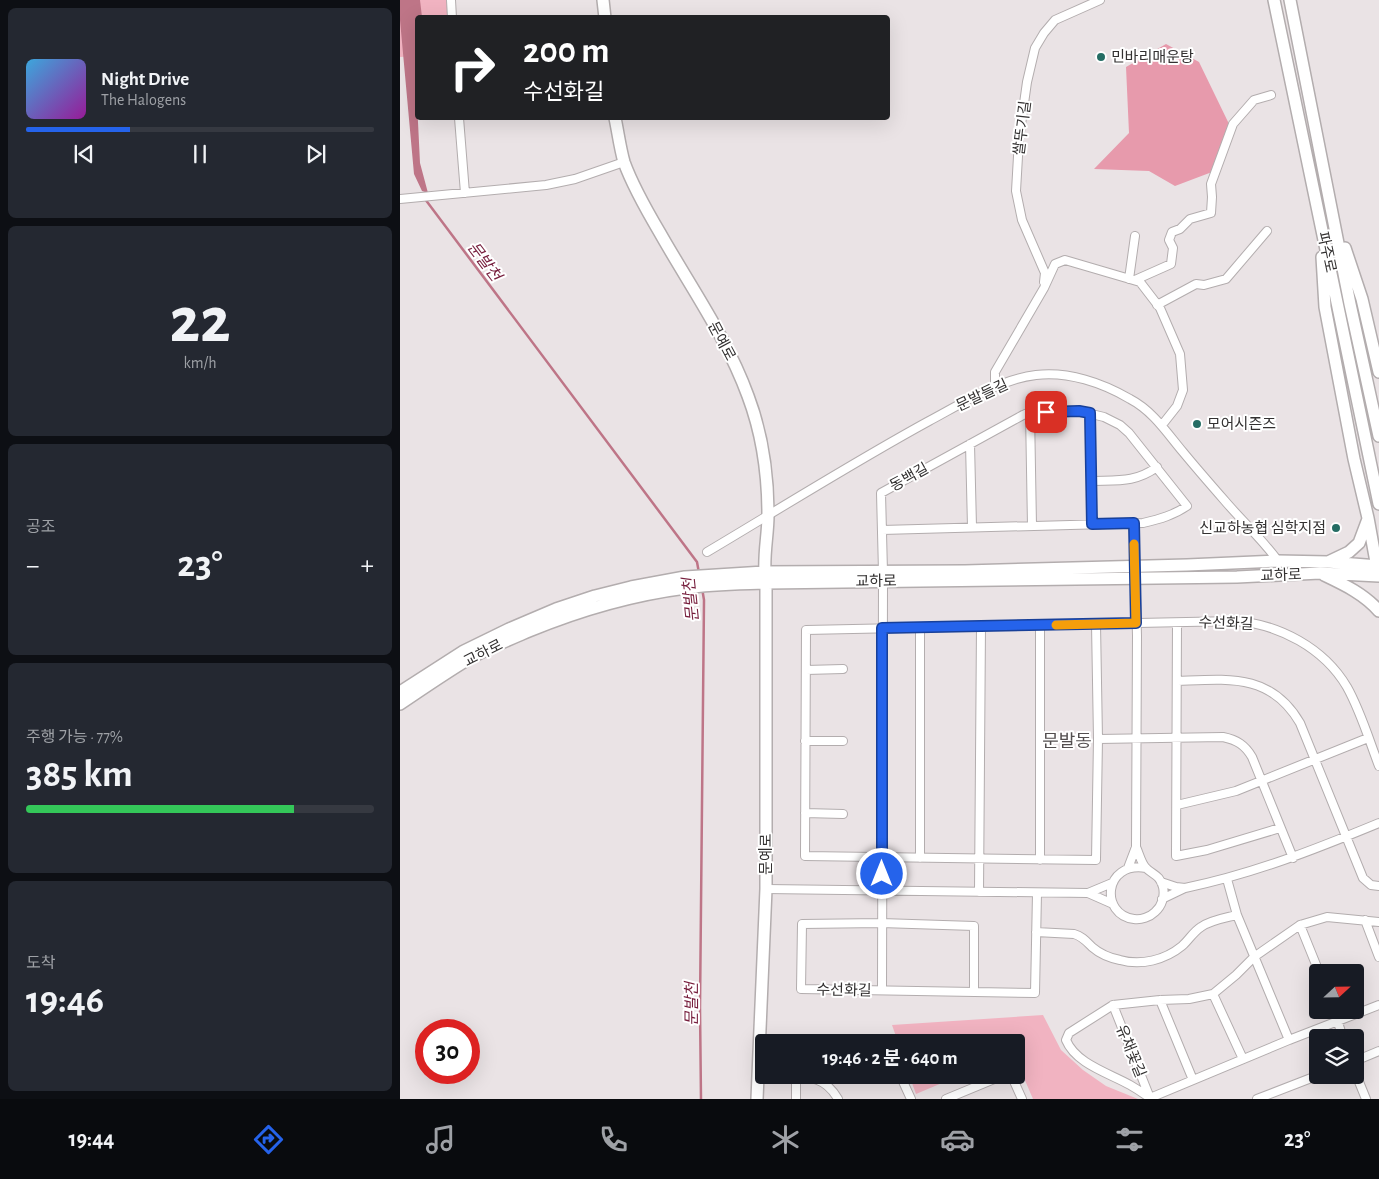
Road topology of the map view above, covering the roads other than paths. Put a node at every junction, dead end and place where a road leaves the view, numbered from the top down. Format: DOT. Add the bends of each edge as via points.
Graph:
graph roads {
  1 [pos="451,0"];
  2 [pos="603,0"];
  3 [pos="1100,0"];
  4 [pos="1274,0"];
  5 [pos="1290,0"];
  6 [pos="452,15"];
  7 [pos="605,15"];
  8 [pos="1271,95"];
  9 [pos="460,120"];
  10 [pos="615,120"];
  11 [pos="624,162"];
  12 [pos="464,193"];
  13 [pos="400,199"];
  14 [pos="1331,206"];
  15 [pos="1319,218"];
  16 [pos="1267,231"];
  17 [pos="1135,236"];
  18 [pos="1132,280"];
  19 [pos="1044,288"];
  20 [pos="1157,304"];
  21 [pos="1379,372"];
  22 [pos="995,387"];
  23 [pos="1030,412"];
  24 [pos="1090,413"];
  25 [pos="1162,425"];
  26 [pos="1379,436"];
  27 [pos="970,444"];
  28 [pos="1157,467"];
  29 [pos="1091,481"];
  30 [pos="1379,504"];
  31 [pos="768,515"];
  32 [pos="1368,518"];
  33 [pos="1134,523"];
  34 [pos="1092,524"];
  35 [pos="1032,526"];
  36 [pos="972,528"];
  37 [pos="882,530"];
  38 [pos="707,552"];
  39 [pos="1278,561"];
  40 [pos="1328,562"];
  41 [pos="1135,572"];
  42 [pos="1320,573"];
  43 [pos="1378,573"];
  44 [pos="883,576"];
  45 [pos="765,578"];
  46 [pos="686,582"];
  47 [pos="1379,611"];
  48 [pos="1177,622"];
  49 [pos="1136,623"];
  50 [pos="1096,624"];
  51 [pos="1040,625"];
  52 [pos="981,626"];
  53 [pos="882,628"];
  54 [pos="920,628"];
  55 [pos="806,670"];
  56 [pos="843,670"];
  57 [pos="1178,681"];
  58 [pos="400,692"];
  59 [pos="400,704"];
  60 [pos="1136,738"];
  61 [pos="1178,738"];
  62 [pos="1368,738"];
  63 [pos="1098,739"];
  64 [pos="806,741"];
  65 [pos="843,741"];
  66 [pos="1315,760"];
  67 [pos="1379,766"];
  68 [pos="1262,781"];
  69 [pos="1177,805"];
  70 [pos="805,813"];
  71 [pos="843,814"];
  72 [pos="1379,823"];
  73 [pos="1280,828"];
  74 [pos="1346,837"];
  75 [pos="1136,847"];
  76 [pos="882,858"];
  77 [pos="920,858"];
  78 [pos="1293,858"];
  79 [pos="980,859"];
  80 [pos="1040,860"];
  81 [pos="1128,868"];
  82 [pos="1146,868"];
  83 [pos="1227,879"];
  84 [pos="1161,882"];
  85 [pos="1112,883"];
  86 [pos="1379,886"];
  87 [pos="1185,888"];
  88 [pos="766,889"];
  89 [pos="881,890"];
  90 [pos="979,892"];
  91 [pos="1038,892"];
  92 [pos="1088,893"];
  93 [pos="1162,900"];
  94 [pos="1114,904"];
  95 [pos="1237,915"];
  96 [pos="1365,920"];
  97 [pos="1379,922"];
  98 [pos="882,924"];
  99 [pos="1300,925"];
  100 [pos="1036,932"];
  101 [pos="1254,957"];
  102 [pos="1379,957"];
  103 [pos="1316,964"];
  104 [pos="882,990"];
  105 [pos="974,992"];
  106 [pos="1213,994"];
  107 [pos="1160,1000"];
  108 [pos="1113,1005"];
  109 [pos="1379,1005"];
  110 [pos="1338,1021"];
  111 [pos="1340,1029"];
  112 [pos="761,1034"];
  113 [pos="1289,1040"];
  114 [pos="1379,1051"];
  115 [pos="1364,1057"];
  116 [pos="1243,1060"];
  117 [pos="1309,1079"];
  118 [pos="1193,1080"];
  119 [pos="759,1084"];
  120 [pos="796,1084"];
  121 [pos="827,1084"];
  122 [pos="904,1084"];
  123 [pos="983,1084"];
  124 [pos="1016,1084"];
  125 [pos="1360,1084"];
  126 [pos="1150,1098"];
  127 [pos="757,1099"];
  128 [pos="796,1099"];
  129 [pos="838,1099"];
  130 [pos="911,1099"];
  131 [pos="946,1099"];
  132 [pos="1022,1099"];
  133 [pos="1257,1099"];
  134 [pos="1366,1099"];
  1 -- 6 [label="street"];
  2 -- 7 [label="street"];
  3 -- 19 [label="street, 쌀뚜기길" via="1055,20 1035,48 1027,82 1016,192 1022,220 1045,273"];
  4 -- 15 [label="street, 파주로"];
  5 -- 14 [label="street, 파주로"];
  8 -- 18 [label="street" via="1254,100 1232,124 1211,184 1211,213 1190,219 1172,232 1169,240 1173,248 1171,264"];
  9 -- 12 [label="street"];
  10 -- 11 [label="street, 문예로"];
  11 -- 12 [label="street" via="560,183"];
  11 -- 31 [label="street, 문예로" via="645,207 726,346 748,396 762,447"];
  12 -- 13 [label="street"];
  14 -- 21 [label="street" via="1362,299"];
  14 -- 26 [label="street, 파주로"];
  15 -- 30 [label="street, 파주로"];
  15 -- 32 [label="street" via="1325,307"];
  16 -- 20 [label="street" via="1226,279 1196,284"];
  17 -- 18 [label="street"];
  18 -- 19 [label="street" via="1065,260 1055,264"];
  18 -- 20 [label="street" via="1140,282"];
  19 -- 22 [label="street" via="995,372"];
  20 -- 25 [label="street" via="1180,354 1183,390 1177,406"];
  22 -- 25 [label="street, 문발들길" via="1036,375 1079,378 1132,399"];
  22 -- 31 [label="street, 문발들길"];
  23 -- 24 [label="street, 동백길"];
  23 -- 27 [label="street, 동백길"];
  23 -- 35 [label="street"];
  24 -- 28 [label="street, 동백길" via="1112,421 1129,433"];
  24 -- 29 [label="street"];
  25 -- 39 [label="street, 문발들길"];
  27 -- 36 [label="street"];
  27 -- 37 [label="street, 동백길" via="881,493"];
  28 -- 29 [label="street" via="1139,478"];
  28 -- 33 [label="street, 동백길" via="1187,506 1165,518"];
  29 -- 34 [label="street"];
  31 -- 38 [label="street, 문발들길"];
  31 -- 45 [label="street, 문예로"];
  32 -- 40 [label="street" via="1359,543"];
  32 -- 43 [label="street"];
  33 -- 34 [label="street, 동백길"];
  33 -- 41 [label="street"];
  34 -- 35 [label="street, 동백길"];
  35 -- 36 [label="street, 동백길"];
  36 -- 37 [label="street, 동백길"];
  37 -- 44 [label="street, 동백길"];
  39 -- 40 [label="street, 교하로"];
  39 -- 41 [label="street, 교하로"];
  40 -- 43 [label="street, 교하로"];
  41 -- 42 [label="street, 교하로" via="1237,576"];
  41 -- 44 [label="street, 교하로"];
  41 -- 49 [label="street"];
  42 -- 43 [label="street, 교하로"];
  42 -- 47 [label="street" via="1352,589"];
  44 -- 45 [label="street, 교하로"];
  44 -- 53 [label="street, 수선화길"];
  45 -- 46 [label="street, 교하로"];
  45 -- 88 [label="street, 문예로"];
  46 -- 58 [label="street, 교하로" via="631,587 556,609 464,651"];
  46 -- 59 [label="street, 교하로" via="602,604 512,638 468,659"];
  48 -- 49 [label="street, 수선화길"];
  48 -- 57 [label="street, 수선화길"];
  48 -- 62 [label="street, 수선화길" via="1246,622 1272,628 1297,640 1338,674"];
  49 -- 50 [label="street, 수선화길"];
  49 -- 60 [label="street"];
  50 -- 51 [label="street, 수선화길"];
  50 -- 63 [label="street, 수선화길"];
  51 -- 52 [label="street, 수선화길"];
  51 -- 80 [label="street"];
  52 -- 54 [label="street, 수선화길"];
  52 -- 79 [label="street"];
  53 -- 54 [label="street, 수선화길"];
  53 -- 55 [label="street, 수선화길" via="806,630"];
  53 -- 76 [label="street, 수선화길"];
  54 -- 77 [label="street"];
  55 -- 56 [label="street"];
  55 -- 64 [label="street, 수선화길"];
  57 -- 61 [label="street, 수선화길"];
  57 -- 66 [label="street" via="1237,680 1268,690 1294,713"];
  60 -- 61 [label="street"];
  60 -- 63 [label="street"];
  60 -- 75 [label="street"];
  61 -- 68 [label="street" via="1223,737 1237,742 1248,750"];
  61 -- 69 [label="street, 수선화길"];
  62 -- 66 [label="street"];
  62 -- 67 [label="street, 수선화길"];
  63 -- 80 [label="street, 수선화길" via="1096,860"];
  64 -- 65 [label="street"];
  64 -- 70 [label="street, 수선화길"];
  66 -- 68 [label="street"];
  66 -- 74 [label="street"];
  68 -- 69 [label="street" via="1220,796"];
  68 -- 73 [label="street"];
  69 -- 73 [label="street, 수선화길" via="1176,856"];
  70 -- 71 [label="street"];
  70 -- 76 [label="street, 수선화길" via="805,856"];
  72 -- 74 [label="street"];
  73 -- 78 [label="street"];
  74 -- 78 [label="street"];
  74 -- 86 [label="street" via="1363,878 1371,885"];
  75 -- 81 [label="street"];
  75 -- 82 [label="street"];
  76 -- 77 [label="street, 수선화길"];
  76 -- 89 [label="street, 수선화길"];
  77 -- 79 [label="street, 수선화길"];
  78 -- 83 [label="street"];
  79 -- 80 [label="street, 수선화길"];
  79 -- 90 [label="street"];
  81 -- 82 [label="street"];
  81 -- 85 [label="street"];
  82 -- 84 [label="street"];
  83 -- 87 [label="street"];
  83 -- 95 [label="street"];
  84 -- 87 [label="street"];
  84 -- 93 [label="street"];
  85 -- 92 [label="street"];
  85 -- 94 [label="street" via="1110,894"];
  87 -- 93 [label="street"];
  88 -- 89 [label="street"];
  88 -- 112 [label="street, 문예로"];
  89 -- 90 [label="street"];
  89 -- 98 [label="street, 수선화길"];
  90 -- 91 [label="street"];
  91 -- 92 [label="street"];
  91 -- 100 [label="street, 수선화길"];
  92 -- 94 [label="street"];
  93 -- 94 [label="street" via="1155,912 1139,919 1123,915"];
  95 -- 100 [label="street" via="1209,922 1169,954 1142,962 1110,957 1093,948 1080,935"];
  95 -- 101 [label="street"];
  96 -- 97 [label="street, 유채꽃길"];
  96 -- 99 [label="street, 유채꽃길" via="1327,916"];
  96 -- 102 [label="street"];
  98 -- 104 [label="street, 수선화길"];
  98 -- 104 [label="street, 수선화길" via="802,924 801,989"];
  98 -- 105 [label="street, 수선화길" via="974,926"];
  99 -- 101 [label="street, 유채꽃길"];
  99 -- 103 [label="street"];
  100 -- 105 [label="street, 수선화길" via="1035,993"];
  101 -- 106 [label="street, 유채꽃길"];
  101 -- 113 [label="street"];
  104 -- 105 [label="street, 수선화길"];
  106 -- 107 [label="street, 유채꽃길" via="1189,1000"];
  106 -- 116 [label="street"];
  107 -- 108 [label="street, 유채꽃길"];
  107 -- 118 [label="street"];
  108 -- 126 [label="street, 유채꽃길"];
  108 -- 126 [label="street, 유채꽃길" via="1069,1033 1066,1040 1085,1062"];
  109 -- 110 [label="street"];
  110 -- 111 [label="street"];
  110 -- 113 [label="street"];
  113 -- 116 [label="street"];
  114 -- 115 [label="street"];
  116 -- 118 [label="street"];
  117 -- 133 [label="street"];
  118 -- 126 [label="street"];
  119 -- 127 [label="street, 문예로"];
  120 -- 128 [label="street"];
  121 -- 129 [label="street"];
  122 -- 130 [label="street"];
  123 -- 131 [label="street"];
  124 -- 132 [label="street"];
  125 -- 134 [label="street"];
}
